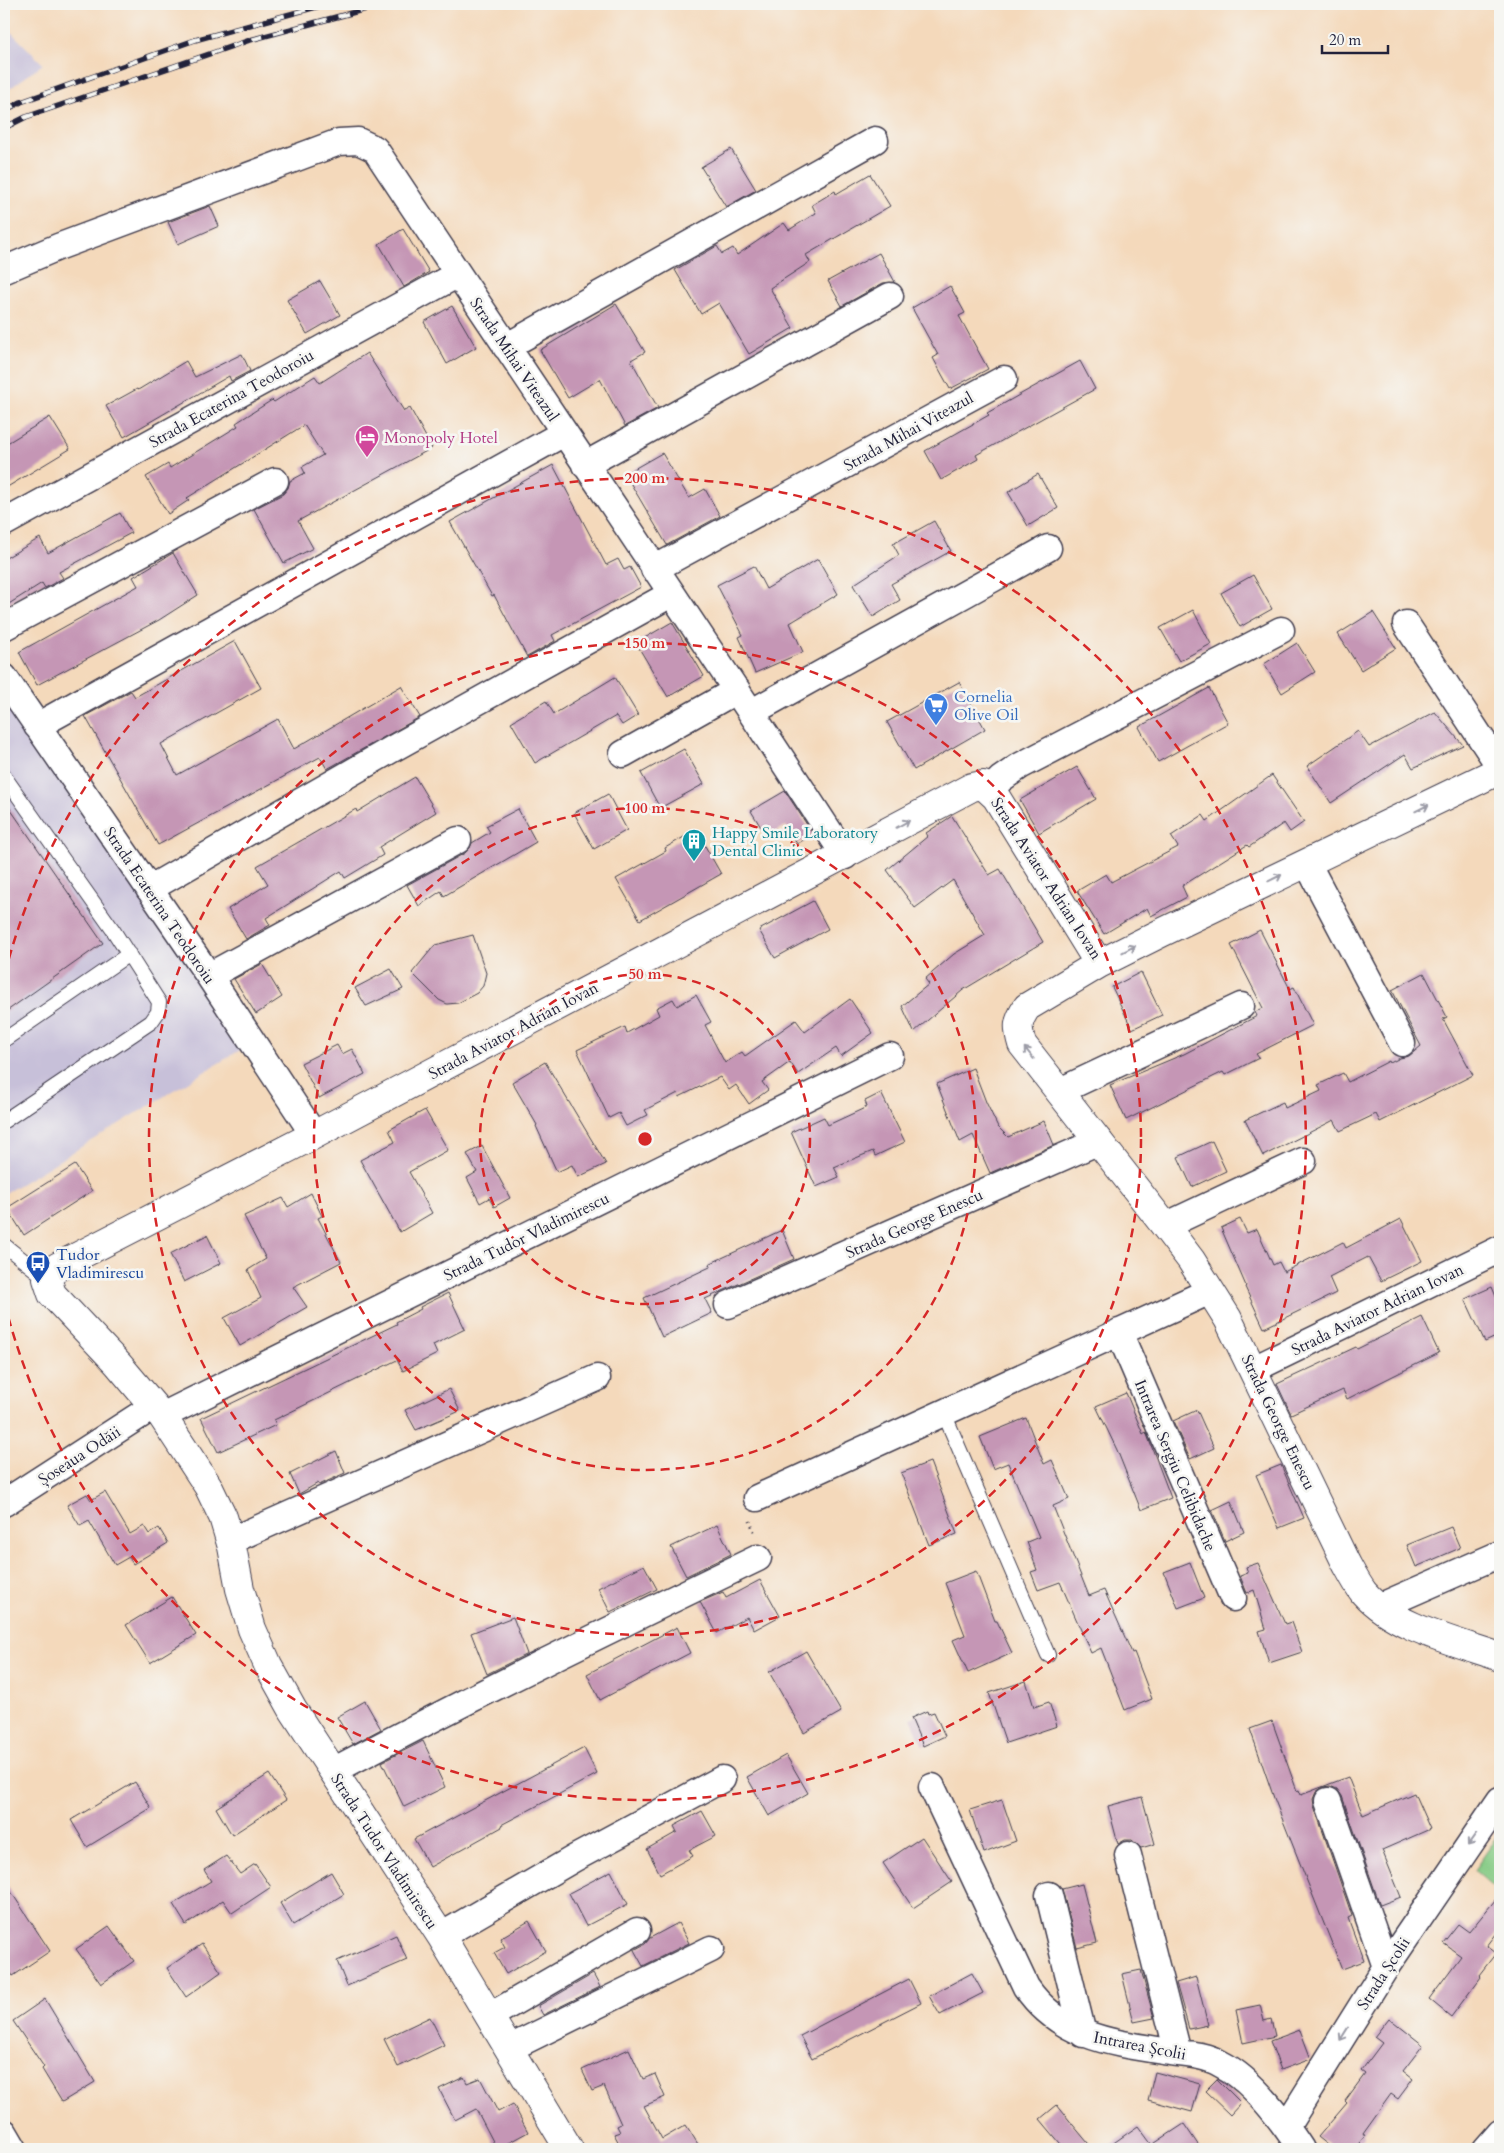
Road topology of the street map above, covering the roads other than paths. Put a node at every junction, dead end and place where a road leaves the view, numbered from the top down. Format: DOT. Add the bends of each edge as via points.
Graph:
graph roads {
  1 [pos="876,140"];
  2 [pos="4,270"];
  3 [pos="458,274"];
  4 [pos="890,296"];
  5 [pos="506,347"];
  6 [pos="1004,379"];
  7 [pos="564,434"];
  8 [pos="585,464"];
  9 [pos="275,480"];
  10 [pos="4,523"];
  11 [pos="1048,548"];
  12 [pos="654,569"];
  13 [pos="671,594"];
  14 [pos="1406,624"];
  15 [pos="4,627"];
  16 [pos="1281,630"];
  17 [pos="4,677"];
  18 [pos="737,690"];
  19 [pos="752,712"];
  20 [pos="38,726"];
  21 [pos="623,754"];
  22 [pos="1500,769"];
  23 [pos="4,776"];
  24 [pos="990,790"];
  25 [pos="458,840"];
  26 [pos="845,856"];
  27 [pos="1307,862"];
  28 [pos="149,889"];
  29 [pos="128,954"];
  30 [pos="1099,964"];
  31 [pos="209,976"];
  32 [pos="1241,1006"];
  33 [pos="4,1040"];
  34 [pos="1402,1042"];
  35 [pos="890,1056"];
  36 [pos="1060,1091"];
  37 [pos="4,1122"];
  38 [pos="314,1135"];
  39 [pos="1099,1141"];
  40 [pos="1303,1161"];
  41 [pos="1165,1226"];
  42 [pos="4,1245"];
  43 [pos="1500,1249"];
  44 [pos="47,1279"];
  45 [pos="1210,1291"];
  46 [pos="728,1306"];
  47 [pos="1119,1332"];
  48 [pos="1254,1369"];
  49 [pos="597,1378"];
  50 [pos="158,1411"];
  51 [pos="943,1411"];
  52 [pos="756,1498"];
  53 [pos="4,1503"];
  54 [pos="230,1541"];
  55 [pos="1500,1554"];
  56 [pos="758,1558"];
  57 [pos="1233,1598"];
  58 [pos="1379,1607"];
  59 [pos="1497,1654"];
  60 [pos="1048,1656"];
  61 [pos="333,1771"];
  62 [pos="722,1779"];
  63 [pos="932,1787"];
  64 [pos="1500,1800"];
  65 [pos="1328,1801"];
  66 [pos="1128,1855"];
  67 [pos="1049,1895"];
  68 [pos="637,1931"];
  69 [pos="442,1936"];
  70 [pos="711,1949"];
  71 [pos="1386,1967"];
  72 [pos="490,2016"];
  73 [pos="1083,2034"];
  74 [pos="510,2048"];
  75 [pos="1178,2053"];
  76 [pos="1286,2127"];
  77 [pos="4,2132"];
  78 [pos="1500,2133"];
  79 [pos="14,2149"];
  80 [pos="570,2149"];
  81 [pos="1302,2149"];
  82 [pos="1486,2149"];
  1 -- 5 [label="street"];
  2 -- 3 [label="street, Strada Mihai Viteazul" via="339,142 358,141 375,149"];
  3 -- 5 [label="street, Strada Mihai Viteazul"];
  3 -- 10 [label="street, Strada Ecaterina Teodoroiu"];
  4 -- 8 [label="street"];
  5 -- 7 [label="street, Strada Mihai Viteazul"];
  6 -- 12 [label="street, Strada Mihai Viteazul"];
  7 -- 8 [label="street, Strada Mihai Viteazul"];
  7 -- 20 [label="street"];
  8 -- 12 [label="street, Strada Mihai Viteazul"];
  9 -- 15 [label="street"];
  11 -- 19 [label="street"];
  12 -- 13 [label="street, Strada Mihai Viteazul"];
  13 -- 18 [label="street, Strada Mihai Viteazul"];
  13 -- 28 [label="street"];
  14 -- 22 [label="street"];
  16 -- 24 [label="street" via="1020,766"];
  17 -- 20 [label="street, Strada Ecaterina Teodoroiu"];
  18 -- 19 [label="street, Strada Mihai Viteazul"];
  18 -- 21 [label="street"];
  19 -- 26 [label="street, Strada Mihai Viteazul"];
  20 -- 28 [label="street, Strada Ecaterina Teodoroiu"];
  27 -- 22 [label="street, Strada Aviator Adrian Iovan, one-way"];
  23 -- 29 [label="lane"];
  26 -- 24 [label="street, Strada Aviator Adrian Iovan, one-way" via="962,791 983,785"];
  24 -- 30 [label="street, Strada Aviator Adrian Iovan"];
  25 -- 31 [label="street"];
  26 -- 38 [label="street, Strada Aviator Adrian Iovan"];
  30 -- 27 [label="street, Strada Aviator Adrian Iovan, one-way"];
  27 -- 34 [label="street"];
  28 -- 31 [label="street, Strada Ecaterina Teodoroiu"];
  29 -- 33 [label="lane"];
  29 -- 37 [label="lane" via="159,1002 152,1022"];
  36 -- 30 [label="street, Strada George Enescu, one-way" via="1022,1044 1019,1018 1027,1007"];
  31 -- 38 [label="street, Strada Ecaterina Teodoroiu"];
  32 -- 36 [label="street"];
  35 -- 50 [label="street, Strada Tudor Vladimirescu"];
  36 -- 39 [label="street, Strada George Enescu"];
  38 -- 44 [label="street, Strada Aviator Adrian Iovan" via="57,1267"];
  39 -- 41 [label="street, Strada George Enescu"];
  39 -- 46 [label="street, Strada George Enescu"];
  40 -- 41 [label="street"];
  41 -- 45 [label="street, Strada George Enescu"];
  42 -- 44 [label="lane"];
  43 -- 48 [label="street, Strada Aviator Adrian Iovan"];
  44 -- 50 [label="street, Strada Tudor Vladimirescu" via="52,1294"];
  45 -- 47 [label="street"];
  45 -- 48 [label="street, Strada George Enescu"];
  47 -- 51 [label="street"];
  47 -- 57 [label="street, Intrarea Sergiu Celibidache"];
  48 -- 58 [label="street, Strada George Enescu" via="1356,1581"];
  49 -- 54 [label="street"];
  50 -- 53 [label="street, Șoseaua Odăii"];
  50 -- 54 [label="street, Strada Tudor Vladimirescu" via="208,1486"];
  51 -- 52 [label="street"];
  51 -- 60 [label="lane"];
  54 -- 61 [label="street, Strada Tudor Vladimirescu" via="252,1629 268,1665"];
  55 -- 58 [label="street"];
  56 -- 61 [label="street" via="559,1654"];
  58 -- 59 [label="street, Strada George Enescu" via="1413,1626"];
  61 -- 69 [label="street, Strada Tudor Vladimirescu"];
  62 -- 69 [label="street" via="575,1858"];
  63 -- 73 [label="street, Intrarea Școlii" via="1026,1987 1048,2013"];
  64 -- 71 [label="street, Strada Școlii, one-way"];
  65 -- 71 [label="street"];
  66 -- 75 [label="street"];
  67 -- 73 [label="street"];
  68 -- 72 [label="street"];
  69 -- 72 [label="street, Strada Tudor Vladimirescu"];
  70 -- 74 [label="street"];
  71 -- 76 [label="street, Strada Școlii, one-way"];
  72 -- 74 [label="street, Strada Tudor Vladimirescu"];
  73 -- 75 [label="street, Intrarea Școlii"];
  74 -- 80 [label="street, Strada Tudor Vladimirescu"];
  75 -- 76 [label="street, Intrarea Școlii" via="1220,2062 1235,2072"];
  76 -- 81 [label="street"];
  77 -- 79 [label="street"];
  78 -- 82 [label="street"];
}
